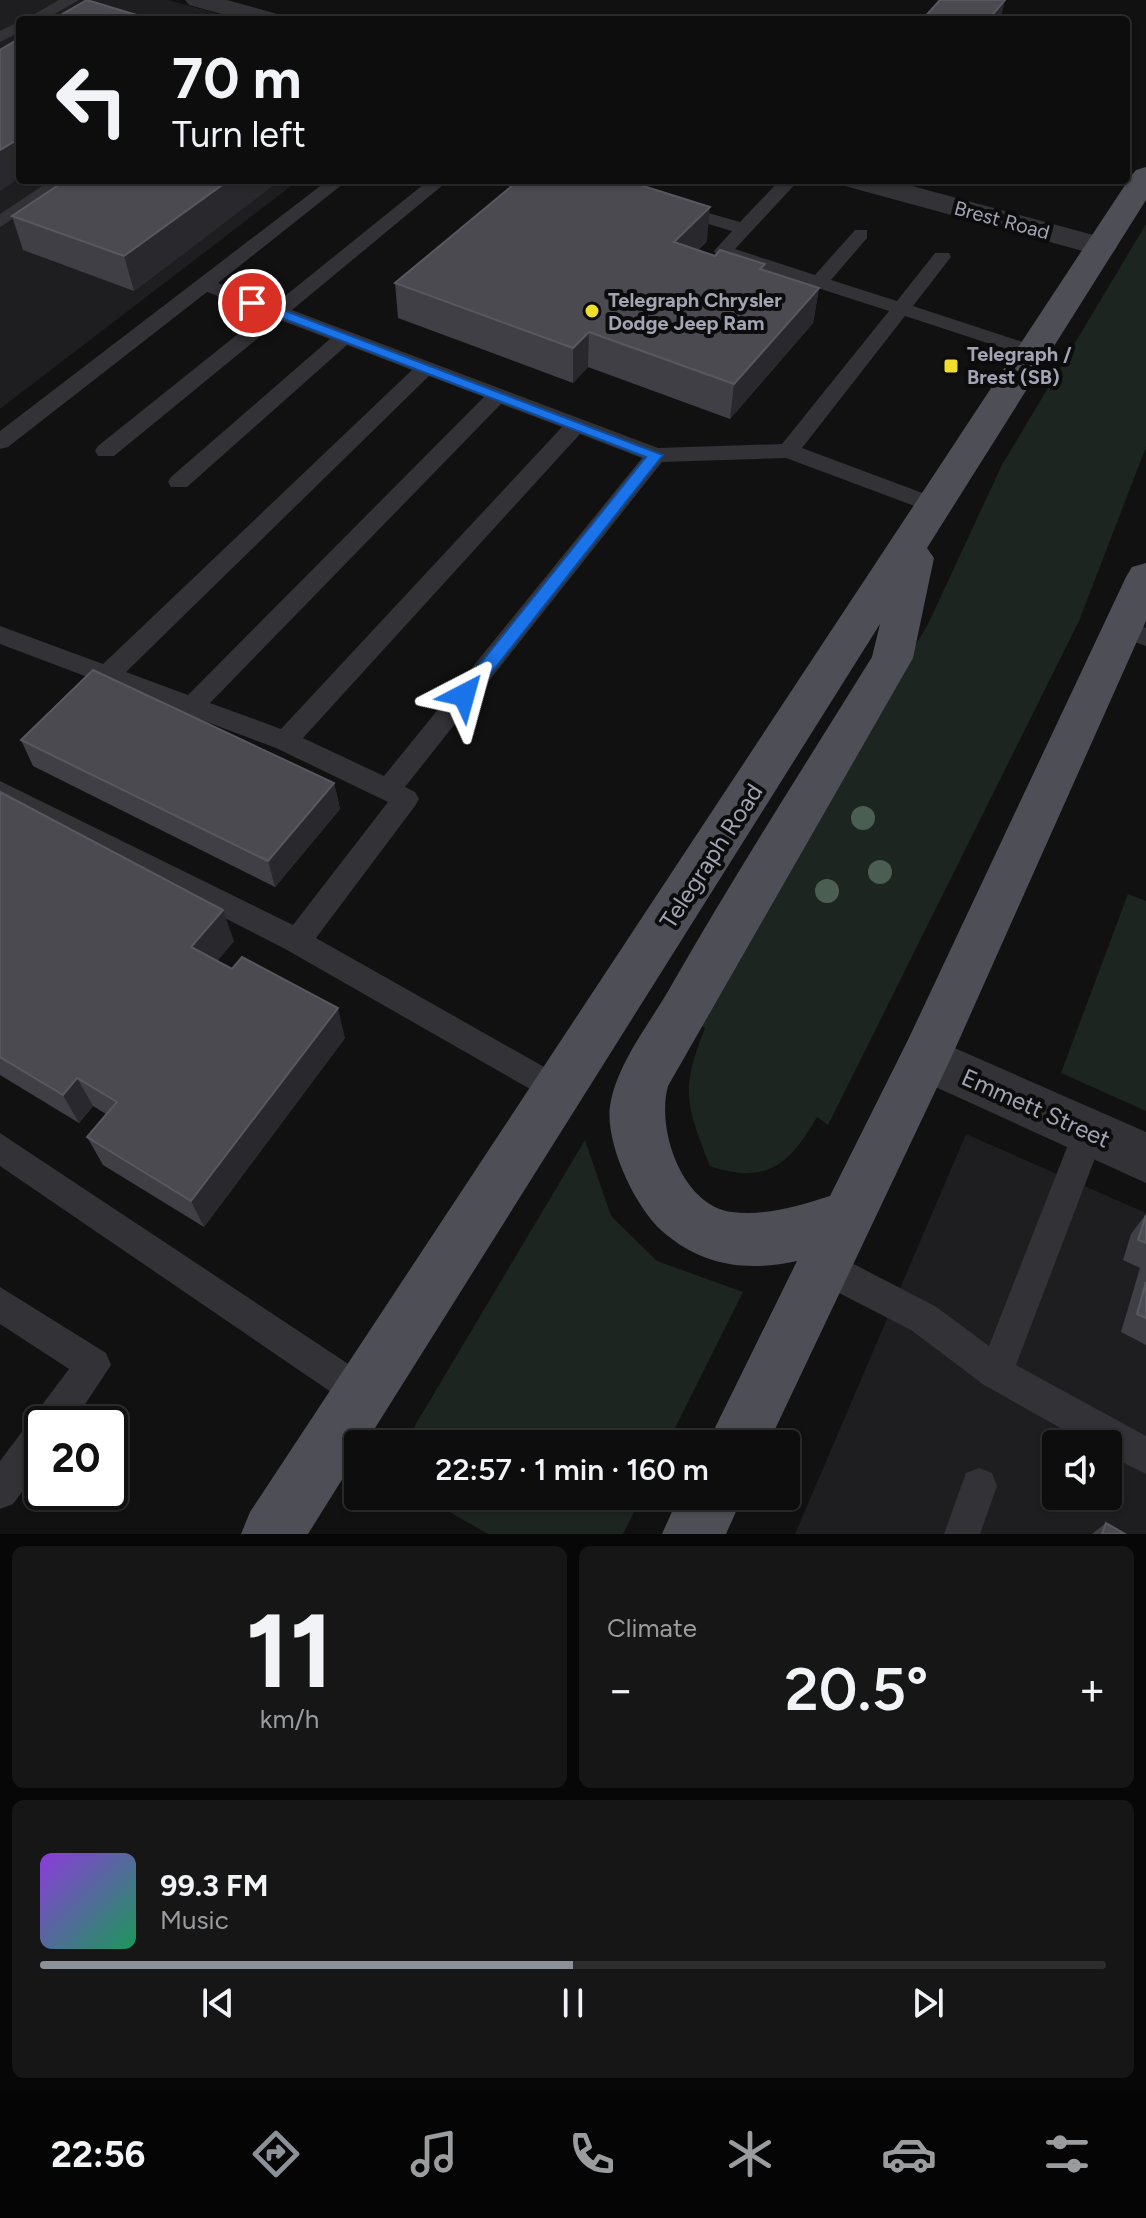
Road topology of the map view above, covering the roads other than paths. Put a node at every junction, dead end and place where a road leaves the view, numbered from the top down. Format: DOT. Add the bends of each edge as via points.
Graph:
graph roads {
  1 [pos="71,0"];
  2 [pos="206,1"];
  3 [pos="40,16"];
  4 [pos="258,16"];
  5 [pos="1145,179"];
  6 [pos="57,184"];
  7 [pos="334,184"];
  8 [pos="435,184"];
  9 [pos="786,184"];
  10 [pos="871,184"];
  11 [pos="655,202"];
  12 [pos="0,222"];
  13 [pos="744,229"];
  14 [pos="861,234"];
  15 [pos="1101,247"];
  16 [pos="942,257"];
  17 [pos="819,282"];
  18 [pos="207,285"];
  19 [pos="902,309"];
  20 [pos="275,311"];
  21 [pos="343,338"];
  22 [pos="1034,352"];
  23 [pos="428,366"];
  24 [pos="499,394"];
  25 [pos="578,423"];
  26 [pos="0,442"];
  27 [pos="106,451"];
  28 [pos="788,451"];
  29 [pos="656,455"];
  30 [pos="179,482"];
  31 [pos="928,517"];
  32 [pos="1146,577"];
  33 [pos="1134,633"];
  34 [pos="0,635"];
  35 [pos="106,676"];
  36 [pos="190,708"];
  37 [pos="285,741"];
  38 [pos="0,791"];
  39 [pos="387,791"];
  40 [pos="297,941"];
  41 [pos="925,1058"];
  42 [pos="558,1091"];
  43 [pos="1089,1132"];
  44 [pos="0,1148"];
  45 [pos="1146,1158"];
  46 [pos="848,1216"];
  47 [pos="824,1267"];
  48 [pos="0,1304"];
  49 [pos="996,1373"];
  50 [pos="362,1393"];
  51 [pos="63,1406"];
  52 [pos="744,1430"];
  53 [pos="1146,1456"];
  54 [pos="24,1459"];
  55 [pos="979,1486"];
  56 [pos="0,1491"];
  57 [pos="705,1510"];
  58 [pos="272,1534"];
  59 [pos="693,1534"];
  60 [pos="962,1534"];
  1 -- 3 [label="lane"];
  2 -- 4 [label="street"];
  5 -- 15 [label="main road, Telegraph Road"];
  6 -- 12 [label="lane"];
  7 -- 18 [label="lane"];
  8 -- 20 [label="lane"];
  9 -- 13 [label="lane"];
  10 -- 15 [label="street, Brest Road"];
  11 -- 13 [label="lane"];
  13 -- 17 [label="lane" via="723,251"];
  14 -- 17 [label="lane"];
  15 -- 22 [label="main road, Telegraph Road"];
  16 -- 19 [label="lane"];
  17 -- 19 [label="lane"];
  18 -- 20 [label="lane"];
  18 -- 26 [label="lane"];
  19 -- 22 [label="lane"];
  19 -- 28 [label="lane"];
  20 -- 21 [label="lane"];
  20 -- 27 [label="lane"];
  21 -- 23 [label="lane"];
  21 -- 30 [label="lane"];
  22 -- 31 [label="main road, Telegraph Road"];
  23 -- 24 [label="lane"];
  23 -- 35 [label="lane"];
  24 -- 25 [label="lane"];
  24 -- 36 [label="lane"];
  25 -- 29 [label="lane"];
  25 -- 37 [label="lane"];
  28 -- 29 [label="lane"];
  28 -- 31 [label="lane"];
  29 -- 39 [label="lane"];
  31 -- 42 [label="main road, Telegraph Road"];
  31 -- 46 [label="main road" via="892,658 700,980 644,1081 636,1108 646,1165 673,1205 702,1230 730,1239 764,1240"];
  32 -- 33 [label="main road"];
  33 -- 41 [label="main road"];
  34 -- 35 [label="lane"];
  35 -- 36 [label="lane"];
  36 -- 37 [label="lane"];
  37 -- 39 [label="lane"];
  38 -- 40 [label="lane"];
  39 -- 40 [label="lane" via="406,799"];
  40 -- 42 [label="lane"];
  41 -- 43 [label="street, Emmett Street"];
  41 -- 46 [label="main road"];
  42 -- 50 [label="main road, Telegraph Road"];
  43 -- 45 [label="street, Emmett Street"];
  43 -- 49 [label="lane"];
  44 -- 50 [label="lane"];
  46 -- 47 [label="main road"];
  47 -- 49 [label="lane" via="923,1318"];
  47 -- 52 [label="main road"];
  48 -- 51 [label="lane" via="94,1365"];
  49 -- 53 [label="lane"];
  50 -- 58 [label="main road, Telegraph Road"];
  54 -- 56 [label="lane"];
  55 -- 60 [label="lane"];
  57 -- 59 [label="main road"];
}
